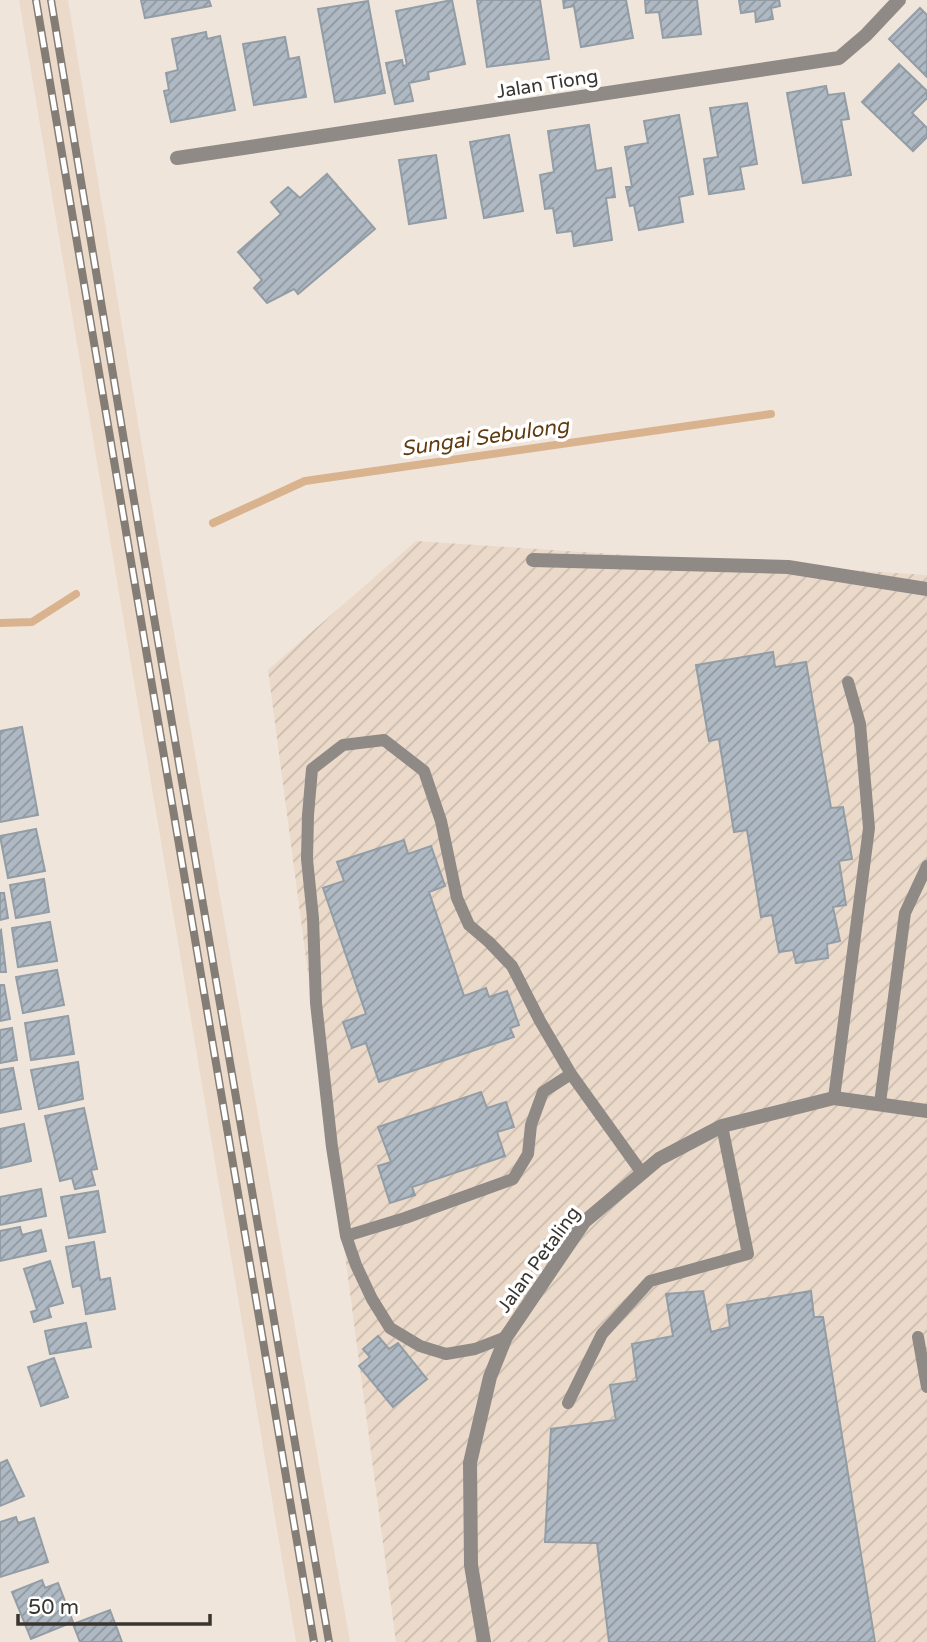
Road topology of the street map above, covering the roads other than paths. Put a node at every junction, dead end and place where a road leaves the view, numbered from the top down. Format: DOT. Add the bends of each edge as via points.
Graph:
graph roads {
  1 [pos="899,0"];
  2 [pos="177,158"];
  3 [pos="533,560"];
  4 [pos="927,589"];
  5 [pos="848,682"];
  6 [pos="927,866"];
  7 [pos="571,1074"];
  8 [pos="834,1098"];
  9 [pos="880,1103"];
  10 [pos="927,1111"];
  11 [pos="722,1126"];
  12 [pos="642,1174"];
  13 [pos="346,1236"];
  14 [pos="506,1337"];
  15 [pos="918,1337"];
  16 [pos="927,1387"];
  17 [pos="568,1404"];
  18 [pos="484,1642"];
  1 -- 2 [label="street, Jalan Tiong" via="839,58"];
  3 -- 4 [label="street" via="788,567"];
  5 -- 8 [label="lane" via="860,724 869,828"];
  6 -- 9 [label="lane" via="905,913"];
  7 -- 12 [label="lane"];
  7 -- 13 [label="lane" via="542,1091 528,1154 513,1179"];
  7 -- 13 [label="lane" via="512,966 468,925 424,771 384,740 343,745 312,769 307,859 316,1003"];
  8 -- 9 [label="street, Jalan Petaling"];
  8 -- 11 [label="street, Jalan Petaling"];
  9 -- 10 [label="street, Jalan Petaling"];
  11 -- 12 [label="street, Jalan Petaling" via="659,1159"];
  11 -- 17 [label="lane" via="748,1254 650,1281 601,1334"];
  12 -- 14 [label="street, Jalan Petaling" via="584,1222"];
  13 -- 14 [label="lane" via="372,1299 390,1328 420,1346 446,1354"];
  14 -- 18 [label="street, Jalan Petaling" via="490,1377 470,1463 471,1565"];
  15 -- 16 [label="lane"];
}
